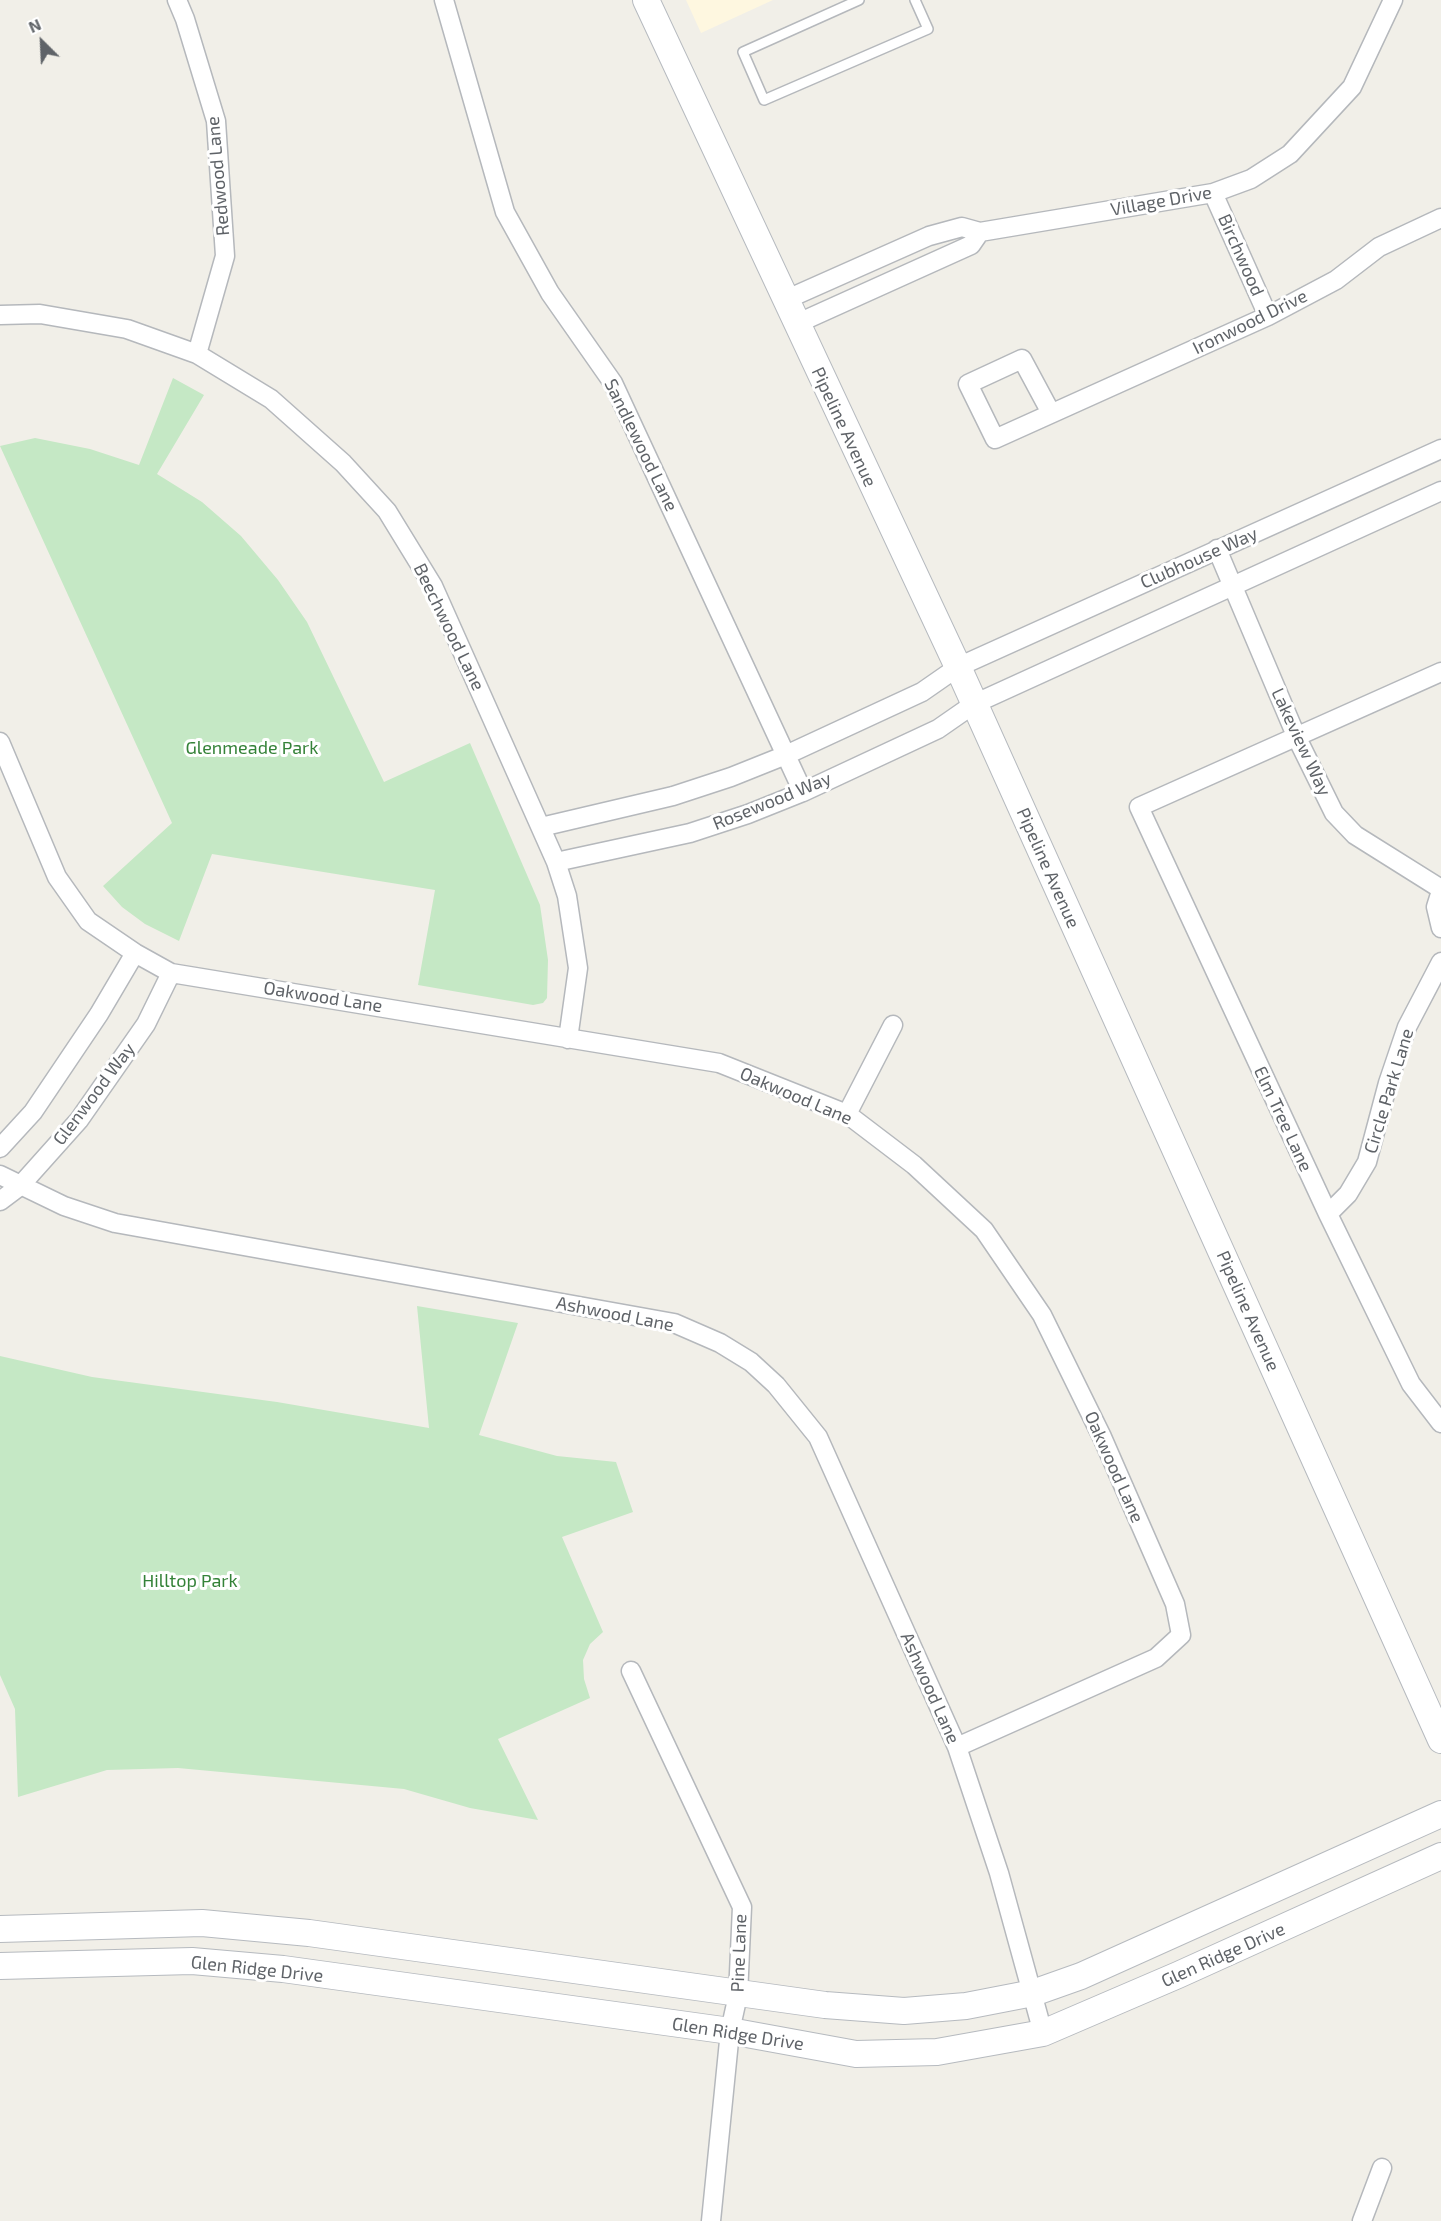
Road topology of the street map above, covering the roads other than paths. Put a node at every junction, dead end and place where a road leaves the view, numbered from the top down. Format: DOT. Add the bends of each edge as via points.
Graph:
graph roads {
  1 [pos="177,0"];
  2 [pos="444,0"];
  3 [pos="646,0"];
  4 [pos="859,0"];
  5 [pos="915,0"];
  6 [pos="1393,0"];
  7 [pos="1213,193"];
  8 [pos="1441,218"];
  9 [pos="980,232"];
  10 [pos="862,266"];
  11 [pos="874,288"];
  12 [pos="785,300"];
  13 [pos="0,315"];
  14 [pos="1268,316"];
  15 [pos="796,324"];
  16 [pos="197,354"];
  17 [pos="1051,413"];
  18 [pos="1441,449"];
  19 [pos="1441,491"];
  20 [pos="1217,549"];
  21 [pos="1232,585"];
  22 [pos="958,667"];
  23 [pos="1441,672"];
  24 [pos="974,704"];
  25 [pos="1297,738"];
  26 [pos="0,742"];
  27 [pos="786,755"];
  28 [pos="803,792"];
  29 [pos="541,827"];
  30 [pos="556,862"];
  31 [pos="1441,890"];
  32 [pos="1441,928"];
  33 [pos="135,953"];
  34 [pos="1441,962"];
  35 [pos="171,973"];
  36 [pos="893,1025"];
  37 [pos="568,1039"];
  38 [pos="846,1114"];
  39 [pos="0,1148"];
  40 [pos="0,1175"];
  41 [pos="20,1186"];
  42 [pos="0,1201"];
  43 [pos="1328,1214"];
  44 [pos="1441,1424"];
  45 [pos="631,1671"];
  46 [pos="1441,1740"];
  47 [pos="957,1748"];
  48 [pos="1441,1814"];
  49 [pos="1441,1856"];
  50 [pos="0,1929"];
  51 [pos="0,1966"];
  52 [pos="1033,1993"];
  53 [pos="738,1995"];
  54 [pos="730,2031"];
  55 [pos="1043,2033"];
  56 [pos="1383,2168"];
  57 [pos="711,2221"];
  58 [pos="1362,2221"];
  1 -- 16 [label="street, Redwood Lane" via="216,121 225,256"];
  2 -- 27 [label="street, Sandlewood Lane" via="505,212 550,293 613,382"];
  3 -- 12 [label="street, Pipeline Avenue"];
  4 -- 5 [label="lane" via="742,52 764,100 928,28"];
  6 -- 7 [label="street, Village Drive" via="1345,96 1290,154 1251,178"];
  7 -- 9 [label="street, Village Drive"];
  7 -- 14 [label="street, Birchwood"];
  8 -- 14 [label="street, Ironwood Drive" via="1379,247 1336,280"];
  9 -- 10 [label="street, Village Drive" via="962,227 940,233"];
  9 -- 11 [label="street" via="970,245"];
  10 -- 11 [label="street"];
  10 -- 12 [label="street, Village Drive"];
  11 -- 15 [label="street"];
  12 -- 15 [label="street, Pipeline Avenue"];
  13 -- 16 [label="street, Beechwood Lane" via="40,314 127,329"];
  14 -- 17 [label="street, Ironwood Drive"];
  15 -- 22 [label="street, Pipeline Avenue"];
  16 -- 29 [label="street, Beechwood Lane" via="271,399 343,463 387,511 433,586"];
  17 -- 17 [label="street, Ironwood Drive" via="995,439 968,384 1023,359"];
  18 -- 20 [label="street, Clubhouse Way"];
  19 -- 21 [label="street"];
  20 -- 21 [label="street, Lakeview Way"];
  20 -- 22 [label="street, Clubhouse Way"];
  21 -- 24 [label="street"];
  21 -- 25 [label="street, Lakeview Way"];
  22 -- 24 [label="street, Pipeline Avenue"];
  22 -- 27 [label="street, Rosewood Way" via="922,692"];
  23 -- 25 [label="street"];
  24 -- 28 [label="street, Rosewood Way" via="938,729"];
  24 -- 46 [label="street, Pipeline Avenue"];
  25 -- 31 [label="street, Lakeview Way" via="1334,813 1355,835"];
  25 -- 43 [label="street, Elm Tree Lane" via="1139,807"];
  26 -- 33 [label="street, Oakwood Lane" via="57,877 88,921"];
  27 -- 28 [label="street, Sandlewood Lane"];
  27 -- 29 [label="street, Rosewood Way" via="674,796"];
  28 -- 30 [label="street, Rosewood Way" via="690,833"];
  29 -- 30 [label="street, Beechwood Lane"];
  30 -- 37 [label="street, Beechwood Lane" via="567,896 578,968"];
  31 -- 32 [label="street" via="1436,908"];
  33 -- 35 [label="street, Oakwood Lane"];
  33 -- 39 [label="street" via="33,1112"];
  34 -- 43 [label="street, Circle Park Lane" via="1407,1027 1367,1162 1348,1194"];
  35 -- 37 [label="street, Oakwood Lane"];
  35 -- 41 [label="street, Glenwood Way" via="146,1024 79,1120"];
  36 -- 38 [label="street"];
  37 -- 38 [label="street, Oakwood Lane" via="719,1063"];
  38 -- 47 [label="street, Oakwood Lane" via="914,1165 984,1230 1042,1316 1102,1437 1175,1605 1181,1635 1156,1658"];
  40 -- 41 [label="street, Ashwood Lane"];
  41 -- 42 [label="street, Glenwood Way"];
  41 -- 47 [label="street, Ashwood Lane" via="115,1223 674,1323 720,1343 776,1385 818,1437"];
  43 -- 44 [label="street, Elm Tree Lane" via="1411,1384"];
  45 -- 53 [label="street, Pine Lane" via="742,1907"];
  47 -- 52 [label="street, Ashwood Lane" via="999,1873"];
  48 -- 52 [label="street, Glen Ridge Drive" via="1081,1976"];
  49 -- 55 [label="street, Glen Ridge Drive"];
  50 -- 53 [label="street, Glen Ridge Drive" via="214,1924 309,1933"];
  51 -- 54 [label="street, Glen Ridge Drive" via="192,1961 272,1968"];
  52 -- 53 [label="street, Glen Ridge Drive" via="966,2006 904,2011"];
  52 -- 55 [label="street, Ashwood Lane"];
  53 -- 54 [label="street, Pine Lane"];
  54 -- 55 [label="street, Glen Ridge Drive" via="856,2054 937,2052"];
  54 -- 57 [label="street, Pine Lane"];
  56 -- 58 [label="street"];
}
